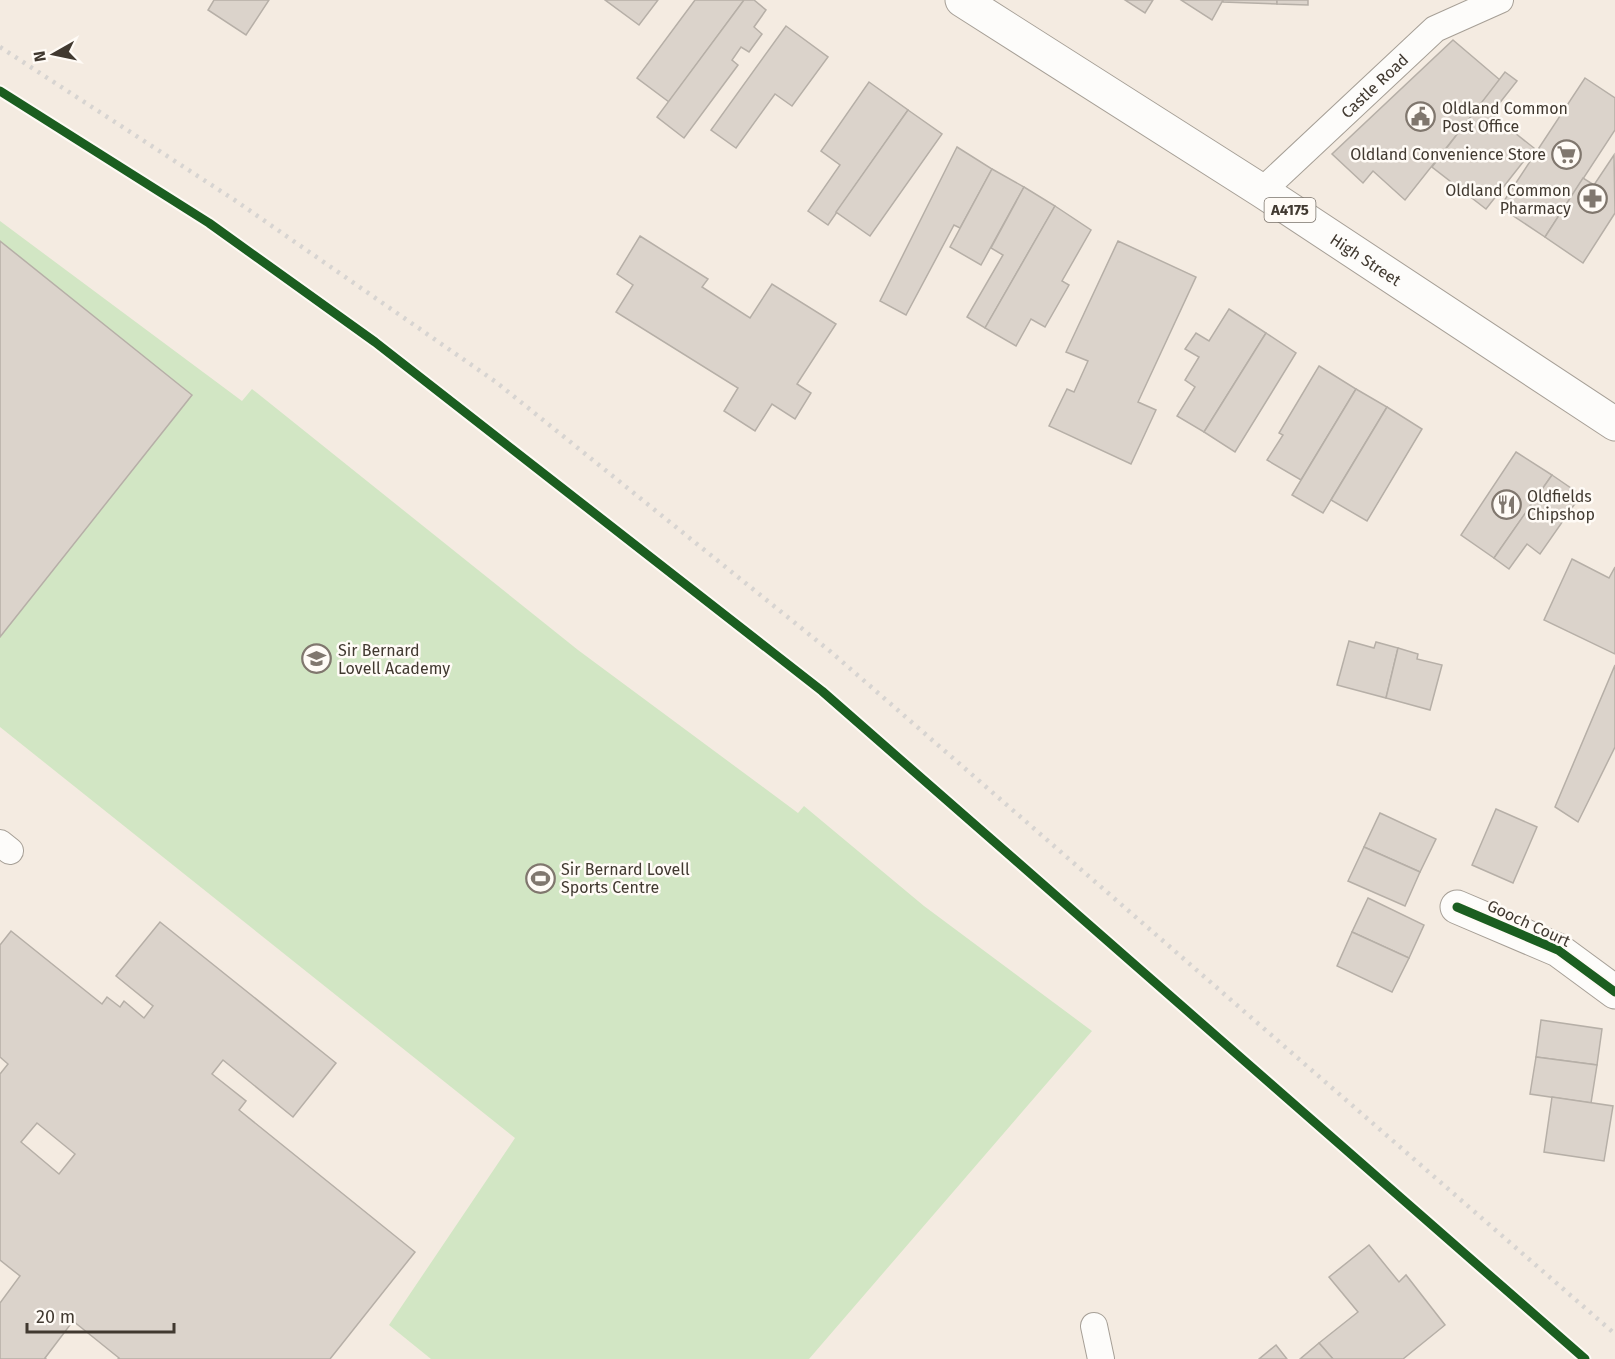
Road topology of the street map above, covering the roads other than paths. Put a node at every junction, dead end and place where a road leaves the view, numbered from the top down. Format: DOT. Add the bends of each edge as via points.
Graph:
graph roads {
  1 [pos="962,0"];
  2 [pos="1500,0"];
  3 [pos="1262,191"];
  4 [pos="1615,424"];
  5 [pos="1457,907"];
  6 [pos="1615,992"];
  7 [pos="1094,1326"];
  8 [pos="1101,1359"];
  1 -- 3 [label="main road, High Street / A4175"];
  2 -- 3 [label="lane, Castle Road" via="1435,29"];
  3 -- 4 [label="main road, High Street / A4175"];
  5 -- 6 [label="main road, Gooch Court" via="1558,950"];
  7 -- 8 [label="lane"];
}
